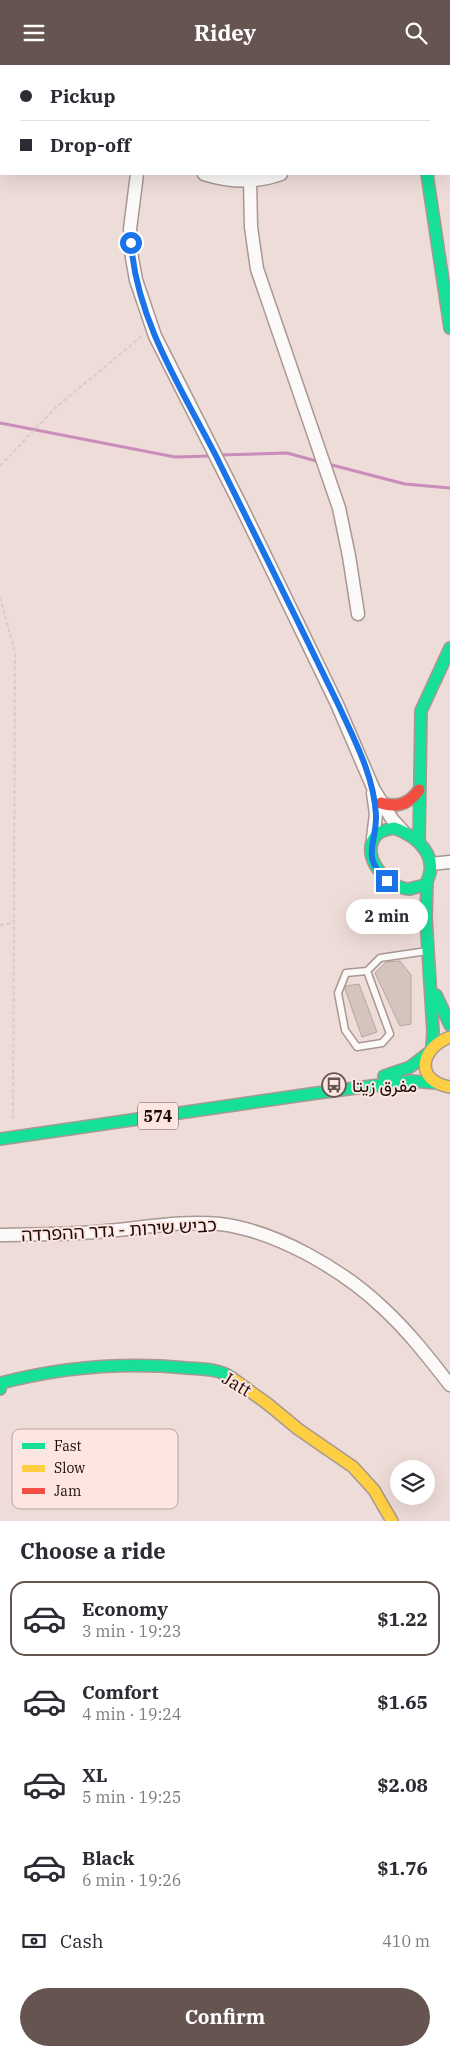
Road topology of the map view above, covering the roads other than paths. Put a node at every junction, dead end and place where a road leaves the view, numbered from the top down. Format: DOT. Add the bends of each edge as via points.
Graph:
graph roads {
  1 [pos="137,175"];
  2 [pos="207,175"];
  3 [pos="278,175"];
  4 [pos="426,175"];
  5 [pos="250,180"];
  6 [pos="450,328"];
  7 [pos="358,614"];
  8 [pos="450,648"];
  9 [pos="372,786"];
  10 [pos="419,790"];
  11 [pos="381,803"];
  12 [pos="403,831"];
  13 [pos="373,838"];
  14 [pos="419,842"];
  15 [pos="450,862"];
  16 [pos="431,864"];
  17 [pos="427,883"];
  18 [pos="403,889"];
  19 [pos="426,918"];
  20 [pos="428,951"];
  21 [pos="367,971"];
  22 [pos="431,981"];
  23 [pos="450,1025"];
  24 [pos="450,1037"];
  25 [pos="429,1050"];
  26 [pos="436,1083"];
  27 [pos="450,1087"];
  28 [pos="316,1093"];
  29 [pos="0,1139"];
  30 [pos="0,1235"];
  31 [pos="450,1385"];
  32 [pos="0,1386"];
  33 [pos="392,1521"];
  1 -- 9 [label="street" via="130,229 132,258 152,329 337,704"];
  2 -- 5 [label="street" via="219,179"];
  3 -- 5 [label="street"];
  4 -- 6 [label="street"];
  5 -- 7 [label="street" via="251,227 257,269 339,508"];
  8 -- 10 [label="street" via="420,711"];
  9 -- 11 [label="street"];
  9 -- 13 [label="street" via="376,814"];
  10 -- 11 [label="street" via="400,806"];
  10 -- 14 [label="street"];
  11 -- 12 [label="street"];
  12 -- 13 [label="street" via="386,829"];
  12 -- 14 [label="street"];
  13 -- 18 [label="street" via="371,851 375,866 387,881"];
  14 -- 16 [label="street"];
  15 -- 16 [label="street"];
  16 -- 17 [label="street"];
  17 -- 18 [label="street" via="419,888"];
  17 -- 19 [label="street"];
  18 -- 19 [label="street" via="419,905"];
  19 -- 20 [label="street"];
  20 -- 21 [label="lane" via="380,957"];
  20 -- 22 [label="street"];
  21 -- 21 [label="lane" via="390,1034 382,1043 357,1047 345,1030 338,993 346,973"];
  22 -- 23 [label="street"];
  22 -- 25 [label="street" via="433,1031"];
  24 -- 25 [label="street, 574" via="442,1038"];
  25 -- 26 [label="street" via="425,1065"];
  25 -- 28 [label="street, 574" via="399,1072"];
  26 -- 27 [label="street, 574"];
  26 -- 28 [label="street, 574" via="411,1081"];
  28 -- 29 [label="street, 574"];
  30 -- 31 [label="street, כביש שירות - גדר ההפרדה" via="92,1233 189,1223 227,1225 258,1233 308,1255 371,1297 403,1328"];
  32 -- 33 [label="street, Jatt" via="31,1374 110,1366 166,1366 220,1372 274,1407 296,1427 358,1471 380,1497"];
}
